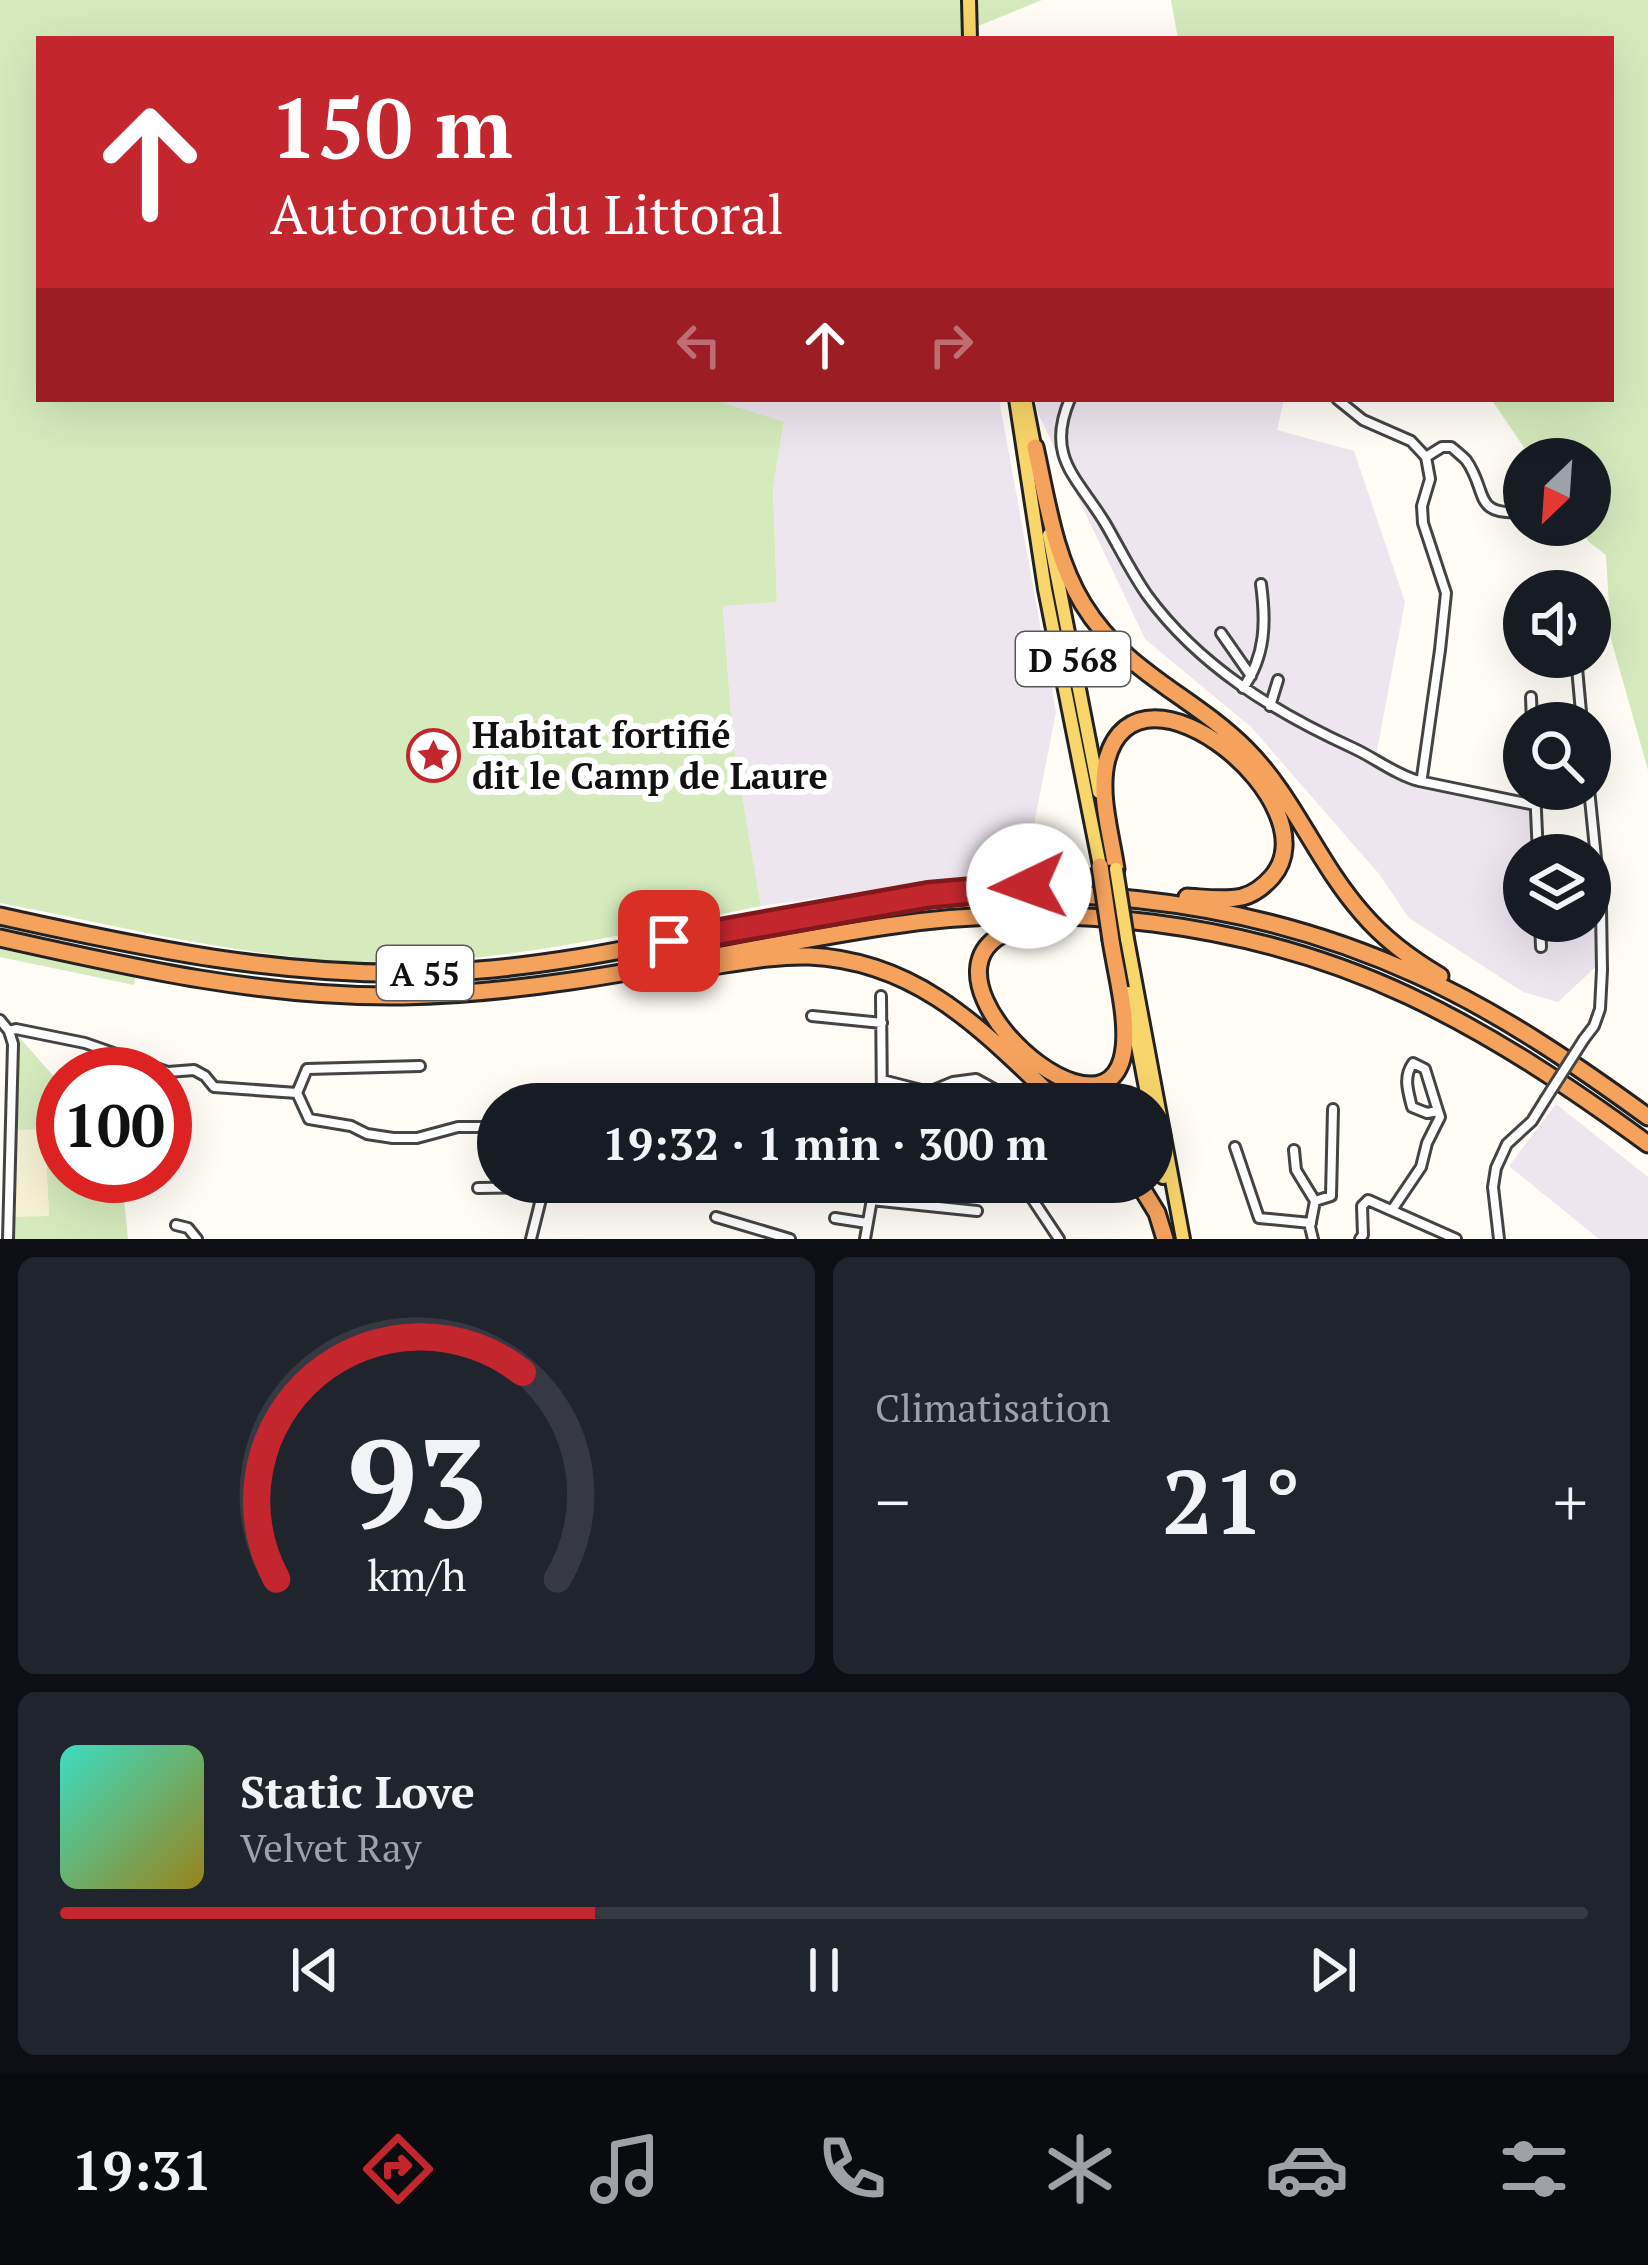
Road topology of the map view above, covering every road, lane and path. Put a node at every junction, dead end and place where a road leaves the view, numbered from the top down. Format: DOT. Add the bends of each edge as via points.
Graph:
graph roads {
  1 [pos="970,0"];
  2 [pos="970,36"];
  3 [pos="1020,402"];
  4 [pos="1021,402"];
  5 [pos="1069,402"];
  6 [pos="1341,402"];
  7 [pos="1035,447"];
  8 [pos="1426,457"];
  9 [pos="1503,513"];
  10 [pos="1261,584"];
  11 [pos="1221,632"];
  12 [pos="1251,676"];
  13 [pos="1278,680"];
  14 [pos="1243,688"];
  15 [pos="1531,698"];
  16 [pos="1531,702"];
  17 [pos="1270,706"];
  18 [pos="1419,781"];
  19 [pos="1503,799"];
  20 [pos="1105,864"];
  21 [pos="849,907"];
  22 [pos="0,916"];
  23 [pos="0,938"];
  24 [pos="1119,939"];
  25 [pos="1541,942"];
  26 [pos="1601,942"];
  27 [pos="1541,947"];
  28 [pos="1317,961"];
  29 [pos="542,985"];
  30 [pos="881,996"];
  31 [pos="812,1016"];
  32 [pos="0,1020"];
  33 [pos="882,1023"];
  34 [pos="9,1031"];
  35 [pos="420,1066"];
  36 [pos="882,1080"];
  37 [pos="882,1083"];
  38 [pos="895,1083"];
  39 [pos="950,1083"];
  40 [pos="983,1083"];
  41 [pos="1038,1083"];
  42 [pos="1145,1083"];
  43 [pos="297,1093"];
  44 [pos="1334,1109"];
  45 [pos="1438,1111"];
  46 [pos="1648,1115"];
  47 [pos="477,1127"];
  48 [pos="1648,1144"];
  49 [pos="1235,1147"];
  50 [pos="1294,1150"];
  51 [pos="1315,1201"];
  52 [pos="540,1203"];
  53 [pos="870,1203"];
  54 [pos="900,1203"];
  55 [pos="1035,1203"];
  56 [pos="1150,1203"];
  57 [pos="1171,1203"];
  58 [pos="1392,1210"];
  59 [pos="976,1211"];
  60 [pos="716,1217"];
  61 [pos="835,1218"];
  62 [pos="867,1223"];
  63 [pos="1311,1223"];
  64 [pos="176,1225"];
  65 [pos="8,1239"];
  66 [pos="196,1239"];
  67 [pos="531,1239"];
  68 [pos="790,1239"];
  69 [pos="865,1239"];
  70 [pos="1059,1239"];
  71 [pos="1165,1239"];
  72 [pos="1179,1239"];
  73 [pos="1313,1239"];
  74 [pos="1360,1239"];
  75 [pos="1456,1239"];
  76 [pos="1499,1239"];
  1 -- 2 [label="main road"];
  3 -- 20 [label="main road, D 568" via="1045,590"];
  4 -- 7 [label="main road, D 568"];
  5 -- 14 [label="street" via="1059,438 1079,488 1160,610"];
  6 -- 8 [label="street"];
  7 -- 20 [label="main road, D 568"];
  7 -- 46 [label="highway" via="1057,546 1106,636 1249,752 1383,936 1553,1043"];
  8 -- 9 [label="street" via="1451,447 1466,459 1487,506"];
  8 -- 18 [label="street" via="1423,524 1446,592"];
  10 -- 12 [label="street" via="1265,616"];
  11 -- 12 [label="street"];
  12 -- 14 [label="street"];
  13 -- 17 [label="street"];
  14 -- 17 [label="street"];
  15 -- 16 [label="street"];
  17 -- 18 [label="street"];
  18 -- 19 [label="street"];
  20 -- 21 [label="highway" via="1105,770 1112,746 1138,723 1174,719 1215,740 1263,790 1283,826 1278,870 1244,897 1029,886"];
  20 -- 24 [label="highway, bridge"];
  21 -- 22 [label="highway, A 55" via="539,963 383,973 226,961"];
  21 -- 46 [label="highway, A 55" via="988,893 1098,894 1246,916 1417,974"];
  23 -- 29 [label="highway, A 55" via="273,990 405,996"];
  24 -- 28 [label="highway" via="1120,1065 1087,1086 1071,1083 1013,1042 985,1003 980,967 996,938 1013,928 1135,926"];
  24 -- 42 [label="main road"];
  24 -- 72 [label="main road"];
  25 -- 27 [label="street"];
  26 -- 76 [label="street, bridge" via="1594,1026 1496,1168"];
  28 -- 29 [label="highway, A 55" via="1147,922 1026,915 893,925"];
  28 -- 48 [label="highway, A 55" via="1493,1040"];
  29 -- 41 [label="highway" via="776,957 846,960 936,995"];
  30 -- 33 [label="street"];
  31 -- 33 [label="street"];
  32 -- 34 [label="street"];
  33 -- 36 [label="street"];
  34 -- 43 [label="street" via="85,1043 168,1072 194,1070 214,1088"];
  34 -- 65 [label="street"];
  35 -- 43 [label="street" via="307,1069"];
  36 -- 37 [label="street"];
  36 -- 38 [label="street"];
  39 -- 40 [label="street"];
  43 -- 47 [label="street" via="310,1119 367,1134 417,1138"];
  44 -- 51 [label="street" via="1331,1196"];
  45 -- 45 [label="street" via="1426,1069 1413,1063 1412,1107"];
  45 -- 58 [label="street" via="1420,1167"];
  49 -- 63 [label="street" via="1259,1218"];
  50 -- 51 [label="street"];
  51 -- 63 [label="street"];
  52 -- 67 [label="street"];
  53 -- 62 [label="street"];
  54 -- 59 [label="street"];
  55 -- 70 [label="street"];
  56 -- 71 [label="highway"];
  57 -- 72 [label="main road"];
  58 -- 74 [label="street" via="1368,1200"];
  58 -- 75 [label="street"];
  60 -- 68 [label="street"];
  61 -- 62 [label="street"];
  62 -- 69 [label="street"];
  63 -- 73 [label="street"];
  64 -- 66 [label="street"];
}
